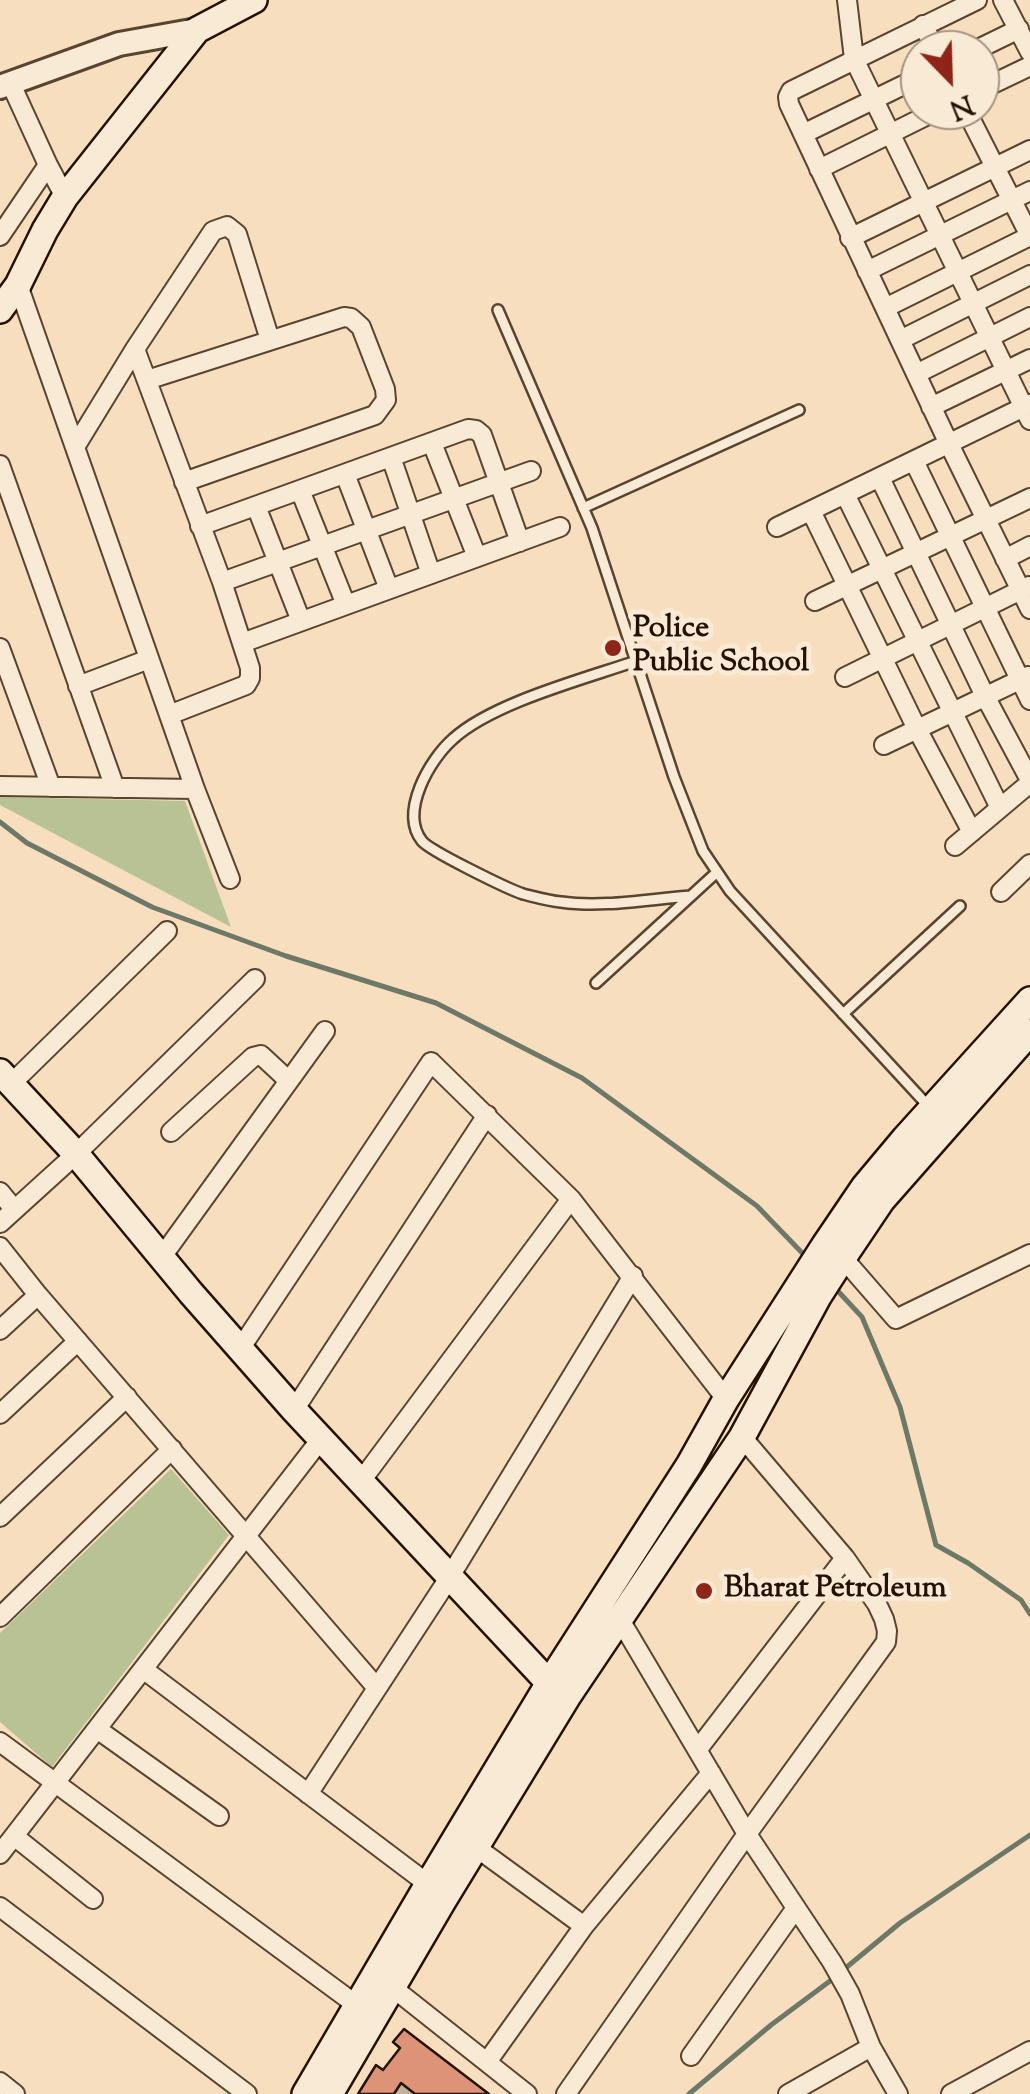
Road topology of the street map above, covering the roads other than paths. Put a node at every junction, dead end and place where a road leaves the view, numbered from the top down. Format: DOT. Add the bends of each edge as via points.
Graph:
graph roads {
  1 [pos="254,0"];
  2 [pos="847,0"];
  3 [pos="977,0"];
  4 [pos="1003,0"];
  5 [pos="924,25"];
  6 [pos="197,30"];
  7 [pos="926,30"];
  8 [pos="1019,30"];
  9 [pos="1000,39"];
  10 [pos="1030,52"];
  11 [pos="854,59"];
  12 [pos="1030,66"];
  13 [pos="1000,80"];
  14 [pos="5,84"];
  15 [pos="900,87"];
  16 [pos="874,100"];
  17 [pos="900,129"];
  18 [pos="976,130"];
  19 [pos="803,134"];
  20 [pos="890,134"];
  21 [pos="1030,150"];
  22 [pos="48,166"];
  23 [pos="994,166"];
  24 [pos="819,168"];
  25 [pos="1030,191"];
  26 [pos="65,197"];
  27 [pos="1012,200"];
  28 [pos="924,201"];
  29 [pos="0,236"];
  30 [pos="940,236"];
  31 [pos="1030,236"];
  32 [pos="850,238"];
  33 [pos="867,272"];
  34 [pos="958,272"];
  35 [pos="1030,275"];
  36 [pos="18,285"];
  37 [pos="973,304"];
  38 [pos="885,308"];
  39 [pos="0,310"];
  40 [pos="498,310"];
  41 [pos="1030,317"];
  42 [pos="990,337"];
  43 [pos="270,340"];
  44 [pos="900,340"];
  45 [pos="135,349"];
  46 [pos="1030,360"];
  47 [pos="1006,371"];
  48 [pos="916,374"];
  49 [pos="146,380"];
  50 [pos="932,407"];
  51 [pos="799,410"];
  52 [pos="1028,410"];
  53 [pos="432,442"];
  54 [pos="948,444"];
  55 [pos="75,446"];
  56 [pos="391,457"];
  57 [pos="914,461"];
  58 [pos="0,465"];
  59 [pos="531,471"];
  60 [pos="345,474"];
  61 [pos="880,478"];
  62 [pos="184,482"];
  63 [pos="499,482"];
  64 [pos="300,490"];
  65 [pos="845,494"];
  66 [pos="455,498"];
  67 [pos="1030,498"];
  68 [pos="256,506"];
  69 [pos="583,508"];
  70 [pos="811,511"];
  71 [pos="410,514"];
  72 [pos="986,519"];
  73 [pos="200,526"];
  74 [pos="560,527"];
  75 [pos="777,527"];
  76 [pos="367,530"];
  77 [pos="950,536"];
  78 [pos="520,542"];
  79 [pos="322,546"];
  80 [pos="1030,546"];
  81 [pos="916,552"];
  82 [pos="478,557"];
  83 [pos="1005,558"];
  84 [pos="278,562"];
  85 [pos="882,569"];
  86 [pos="431,574"];
  87 [pos="222,582"];
  88 [pos="847,585"];
  89 [pos="1026,588"];
  90 [pos="389,589"];
  91 [pos="815,600"];
  92 [pos="346,605"];
  93 [pos="985,608"];
  94 [pos="1030,609"];
  95 [pos="301,621"];
  96 [pos="951,624"];
  97 [pos="917,642"];
  98 [pos="242,643"];
  99 [pos="0,648"];
  100 [pos="883,658"];
  101 [pos="149,659"];
  102 [pos="636,661"];
  103 [pos="845,676"];
  104 [pos="1025,677"];
  105 [pos="78,686"];
  106 [pos="986,696"];
  107 [pos="1030,700"];
  108 [pos="951,712"];
  109 [pos="169,715"];
  110 [pos="917,729"];
  111 [pos="884,744"];
  112 [pos="1030,781"];
  113 [pos="0,786"];
  114 [pos="51,788"];
  115 [pos="114,788"];
  116 [pos="195,789"];
  117 [pos="1000,808"];
  118 [pos="972,832"];
  119 [pos="955,846"];
  120 [pos="1030,864"];
  121 [pos="716,873"];
  122 [pos="230,880"];
  123 [pos="1002,892"];
  124 [pos="691,896"];
  125 [pos="960,906"];
  126 [pos="168,932"];
  127 [pos="255,979"];
  128 [pos="596,983"];
  129 [pos="1030,1000"];
  130 [pos="843,1014"];
  131 [pos="325,1031"];
  132 [pos="1030,1032"];
  133 [pos="6,1078"];
  134 [pos="289,1081"];
  135 [pos="487,1115"];
  136 [pos="938,1117"];
  137 [pos="172,1132"];
  138 [pos="76,1154"];
  139 [pos="0,1192"];
  140 [pos="571,1199"];
  141 [pos="14,1209"];
  142 [pos="0,1223"];
  143 [pos="0,1247"];
  144 [pos="833,1252"];
  145 [pos="1030,1254"];
  146 [pos="161,1258"];
  147 [pos="633,1276"];
  148 [pos="809,1292"];
  149 [pos="38,1295"];
  150 [pos="0,1330"];
  151 [pos="78,1341"];
  152 [pos="240,1349"];
  153 [pos="127,1397"];
  154 [pos="726,1399"];
  155 [pos="294,1410"];
  156 [pos="0,1414"];
  157 [pos="742,1437"];
  158 [pos="321,1439"];
  159 [pos="172,1449"];
  160 [pos="361,1481"];
  161 [pos="0,1517"];
  162 [pos="247,1534"];
  163 [pos="845,1558"];
  164 [pos="450,1578"];
  165 [pos="0,1617"];
  166 [pos="619,1618"];
  167 [pos="143,1669"];
  168 [pos="378,1688"];
  169 [pos="559,1690"];
  170 [pos="97,1728"];
  171 [pos="0,1742"];
  172 [pos="698,1750"];
  173 [pos="711,1773"];
  174 [pos="54,1784"];
  175 [pos="308,1794"];
  176 [pos="219,1816"];
  177 [pos="747,1834"];
  178 [pos="14,1836"];
  179 [pos="478,1848"];
  180 [pos="0,1854"];
  181 [pos="428,1884"];
  182 [pos="93,1900"];
  183 [pos="0,1907"];
  184 [pos="796,1908"];
  185 [pos="584,1926"];
  186 [pos="384,1981"];
  187 [pos="365,2011"];
  188 [pos="870,2047"];
  189 [pos="1030,2051"];
  190 [pos="691,2056"];
  191 [pos="487,2062"];
  192 [pos="0,2082"];
  193 [pos="15,2094"];
  194 [pos="247,2094"];
  195 [pos="305,2094"];
  196 [pos="330,2094"];
  197 [pos="527,2094"];
  198 [pos="566,2094"];
  199 [pos="788,2094"];
  200 [pos="898,2094"];
  201 [pos="951,2094"];
  1 -- 6 [label="main road"];
  2 -- 11 [label="street"];
  3 -- 5 [label="street"];
  4 -- 8 [label="street"];
  5 -- 7 [label="street"];
  5 -- 11 [label="street"];
  6 -- 14 [label="street" via="119,44"];
  6 -- 26 [label="main road"];
  8 -- 9 [label="street"];
  8 -- 10 [label="street"];
  11 -- 16 [label="street"];
  11 -- 19 [label="street" via="791,91 789,104"];
  12 -- 13 [label="street"];
  14 -- 22 [label="street"];
  15 -- 16 [label="street"];
  16 -- 19 [label="street"];
  16 -- 20 [label="street"];
  17 -- 20 [label="street"];
  18 -- 23 [label="street"];
  19 -- 24 [label="street"];
  20 -- 24 [label="street"];
  20 -- 28 [label="street"];
  21 -- 23 [label="street"];
  22 -- 26 [label="street"];
  22 -- 29 [label="street"];
  23 -- 27 [label="street"];
  23 -- 28 [label="street"];
  24 -- 32 [label="street"];
  25 -- 27 [label="street"];
  26 -- 36 [label="main road"];
  27 -- 30 [label="street"];
  27 -- 31 [label="street"];
  28 -- 30 [label="street"];
  28 -- 32 [label="street"];
  30 -- 33 [label="street"];
  30 -- 34 [label="street"];
  31 -- 34 [label="street"];
  32 -- 33 [label="street"];
  33 -- 38 [label="street"];
  34 -- 37 [label="street"];
  34 -- 38 [label="street"];
  35 -- 37 [label="street"];
  36 -- 39 [label="main road"];
  36 -- 55 [label="street"];
  37 -- 42 [label="street"];
  37 -- 44 [label="street"];
  38 -- 44 [label="street"];
  40 -- 69 [label="lane"];
  41 -- 42 [label="street"];
  42 -- 47 [label="street"];
  42 -- 48 [label="street"];
  43 -- 45 [label="street" via="237,234 227,226 213,231"];
  43 -- 49 [label="street"];
  43 -- 62 [label="street" via="350,318 361,327 386,389 383,407"];
  44 -- 48 [label="street"];
  45 -- 49 [label="street"];
  45 -- 55 [label="street"];
  46 -- 47 [label="street"];
  47 -- 50 [label="street"];
  47 -- 52 [label="street"];
  48 -- 50 [label="street"];
  49 -- 62 [label="street"];
  50 -- 54 [label="street"];
  51 -- 69 [label="lane"];
  52 -- 54 [label="street"];
  53 -- 56 [label="street"];
  53 -- 63 [label="street" via="476,430"];
  53 -- 66 [label="street"];
  54 -- 57 [label="street"];
  54 -- 72 [label="street"];
  55 -- 101 [label="street"];
  56 -- 60 [label="street"];
  56 -- 71 [label="street"];
  57 -- 61 [label="street"];
  57 -- 77 [label="street"];
  58 -- 105 [label="street"];
  59 -- 63 [label="street"];
  60 -- 64 [label="street"];
  60 -- 76 [label="street"];
  61 -- 65 [label="street"];
  61 -- 81 [label="street"];
  62 -- 73 [label="street"];
  63 -- 66 [label="street"];
  63 -- 78 [label="street"];
  64 -- 68 [label="street"];
  64 -- 79 [label="street"];
  65 -- 70 [label="street"];
  65 -- 85 [label="street"];
  66 -- 71 [label="street"];
  66 -- 82 [label="street"];
  67 -- 72 [label="street"];
  68 -- 73 [label="street"];
  68 -- 84 [label="street"];
  69 -- 102 [label="lane"];
  70 -- 75 [label="street"];
  70 -- 88 [label="street"];
  71 -- 76 [label="street"];
  71 -- 86 [label="street"];
  72 -- 77 [label="street"];
  72 -- 83 [label="street"];
  73 -- 87 [label="street"];
  74 -- 78 [label="street"];
  76 -- 79 [label="street"];
  76 -- 90 [label="street"];
  77 -- 81 [label="street"];
  77 -- 93 [label="street"];
  78 -- 82 [label="street"];
  79 -- 84 [label="street"];
  79 -- 92 [label="street"];
  80 -- 83 [label="street"];
  81 -- 85 [label="street"];
  81 -- 96 [label="street"];
  82 -- 86 [label="street"];
  83 -- 89 [label="street"];
  84 -- 87 [label="street"];
  84 -- 95 [label="street"];
  85 -- 88 [label="street"];
  85 -- 97 [label="street"];
  86 -- 90 [label="street"];
  87 -- 98 [label="street"];
  88 -- 91 [label="street"];
  88 -- 100 [label="street"];
  89 -- 93 [label="street"];
  89 -- 94 [label="street"];
  90 -- 92 [label="street"];
  92 -- 95 [label="street"];
  93 -- 96 [label="street"];
  93 -- 104 [label="street"];
  95 -- 98 [label="street"];
  96 -- 97 [label="street"];
  96 -- 106 [label="street"];
  97 -- 100 [label="street"];
  97 -- 108 [label="street"];
  98 -- 109 [label="street" via="250,668 246,685"];
  99 -- 114 [label="street"];
  100 -- 103 [label="street"];
  100 -- 110 [label="street"];
  101 -- 105 [label="street"];
  101 -- 109 [label="street"];
  102 -- 121 [label="lane" via="674,777"];
  102 -- 124 [label="lane" via="519,702 454,737 424,776 416,831 428,846 520,893 592,904"];
  104 -- 106 [label="street"];
  104 -- 107 [label="street"];
  105 -- 115 [label="street"];
  106 -- 108 [label="street"];
  106 -- 112 [label="street"];
  108 -- 110 [label="street"];
  108 -- 117 [label="street"];
  109 -- 116 [label="street"];
  110 -- 111 [label="street"];
  110 -- 118 [label="street"];
  112 -- 117 [label="street"];
  113 -- 114 [label="street"];
  114 -- 115 [label="street"];
  115 -- 116 [label="street"];
  116 -- 122 [label="street"];
  117 -- 118 [label="street"];
  118 -- 119 [label="street"];
  120 -- 123 [label="street"];
  121 -- 124 [label="lane"];
  121 -- 130 [label="lane"];
  124 -- 128 [label="lane"];
  125 -- 130 [label="lane"];
  126 -- 133 [label="street"];
  127 -- 138 [label="street"];
  129 -- 136 [label="main road"];
  130 -- 136 [label="lane"];
  131 -- 134 [label="street"];
  132 -- 136 [label="main road"];
  133 -- 138 [label="main road"];
  134 -- 137 [label="street" via="261,1055 253,1057"];
  134 -- 146 [label="street"];
  135 -- 140 [label="street"];
  135 -- 152 [label="street" via="431,1062"];
  135 -- 155 [label="street"];
  136 -- 144 [label="main road" via="882,1200"];
  138 -- 141 [label="street"];
  138 -- 146 [label="main road"];
  139 -- 141 [label="street"];
  140 -- 147 [label="street"];
  140 -- 160 [label="street"];
  141 -- 142 [label="street"];
  143 -- 149 [label="street"];
  144 -- 145 [label="street" via="896,1319"];
  144 -- 148 [label="main road"];
  146 -- 152 [label="main road"];
  147 -- 154 [label="street"];
  147 -- 164 [label="street"];
  148 -- 154 [label="main road"];
  148 -- 157 [label="main road"];
  149 -- 150 [label="street"];
  149 -- 151 [label="street"];
  151 -- 153 [label="street"];
  151 -- 156 [label="street"];
  152 -- 155 [label="main road"];
  153 -- 159 [label="street"];
  153 -- 161 [label="street"];
  154 -- 169 [label="main road"];
  155 -- 158 [label="main road"];
  157 -- 163 [label="street"];
  157 -- 166 [label="main road"];
  158 -- 160 [label="main road"];
  158 -- 162 [label="street"];
  159 -- 162 [label="street"];
  159 -- 165 [label="street"];
  160 -- 164 [label="main road"];
  162 -- 167 [label="street"];
  162 -- 168 [label="street"];
  163 -- 172 [label="street"];
  163 -- 177 [label="street" via="877,1604 886,1642"];
  164 -- 168 [label="street"];
  164 -- 169 [label="main road"];
  166 -- 169 [label="main road"];
  166 -- 172 [label="street"];
  167 -- 170 [label="street"];
  167 -- 175 [label="street"];
  168 -- 175 [label="street"];
  169 -- 179 [label="main road"];
  169 -- 181 [label="main road"];
  170 -- 174 [label="street"];
  170 -- 176 [label="street"];
  171 -- 174 [label="street"];
  172 -- 173 [label="street"];
  173 -- 177 [label="street"];
  173 -- 185 [label="street"];
  174 -- 178 [label="street"];
  174 -- 187 [label="street"];
  175 -- 181 [label="street"];
  177 -- 184 [label="street"];
  177 -- 198 [label="street"];
  178 -- 180 [label="street"];
  178 -- 182 [label="street"];
  179 -- 185 [label="street"];
  179 -- 186 [label="main road"];
  181 -- 186 [label="main road"];
  183 -- 194 [label="street"];
  184 -- 188 [label="street" via="850,1994"];
  184 -- 190 [label="street"];
  185 -- 191 [label="street"];
  186 -- 187 [label="main road"];
  186 -- 191 [label="street"];
  187 -- 195 [label="main road"];
  187 -- 196 [label="main road"];
  188 -- 199 [label="street"];
  188 -- 200 [label="street"];
  189 -- 201 [label="street"];
  191 -- 197 [label="street"];
  192 -- 193 [label="street"];
}
